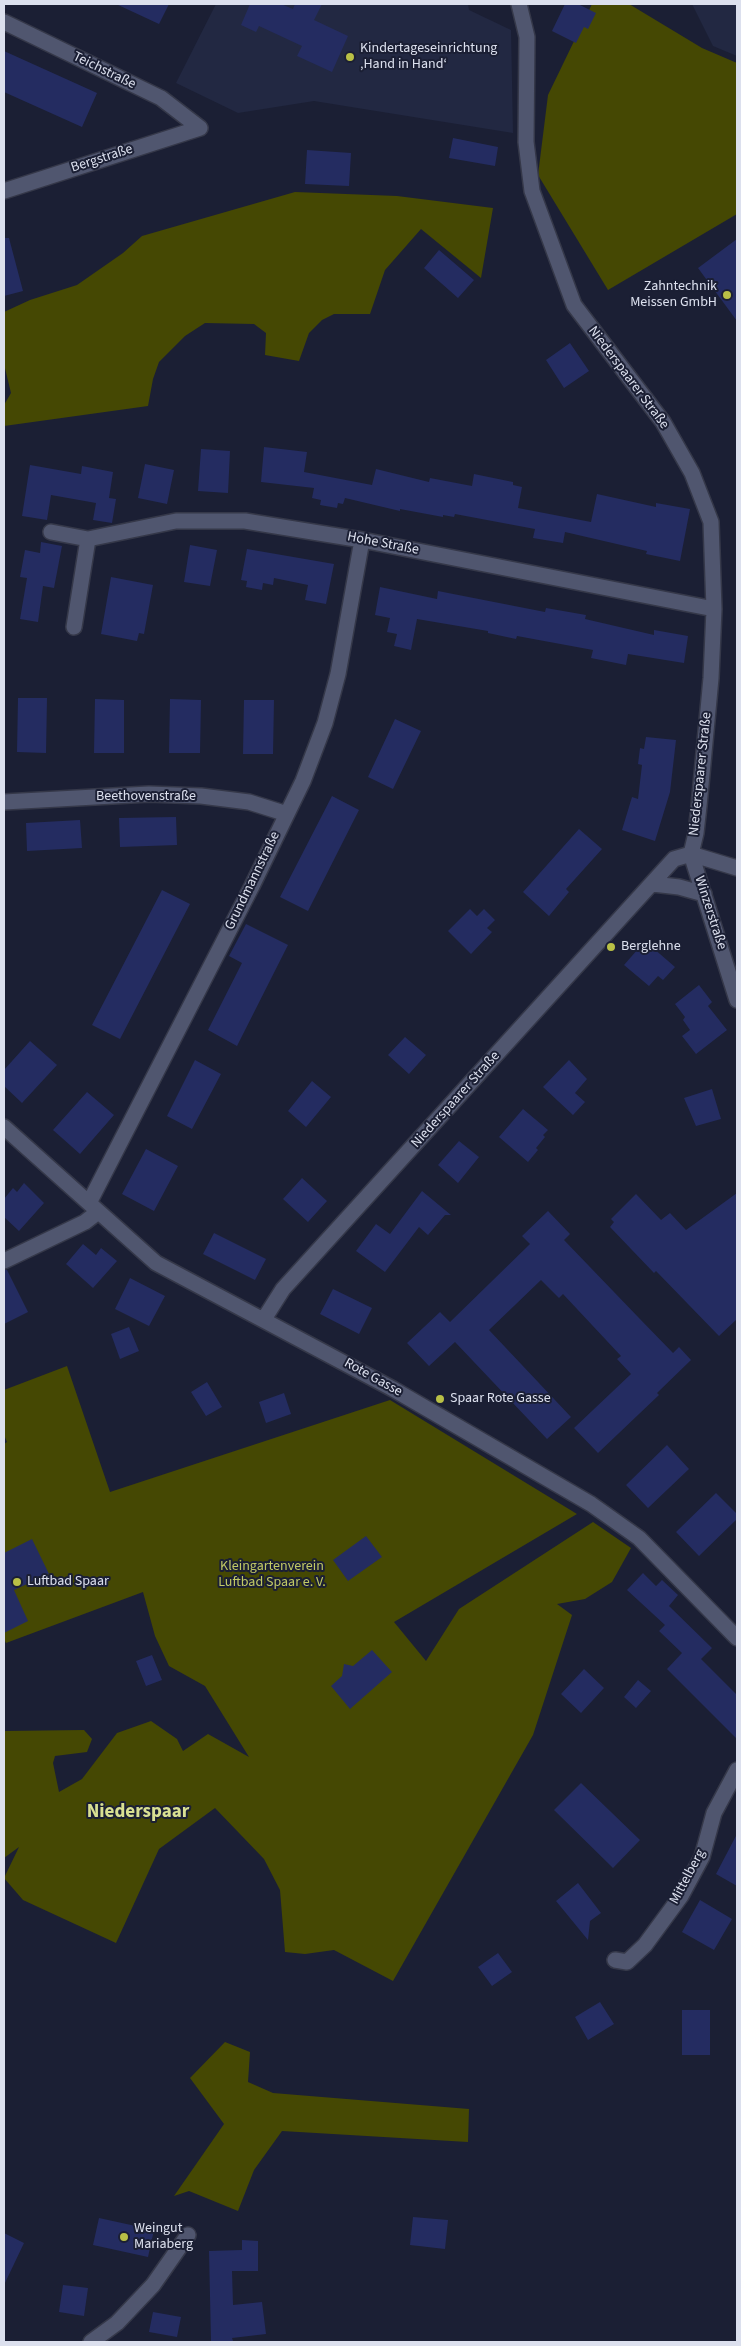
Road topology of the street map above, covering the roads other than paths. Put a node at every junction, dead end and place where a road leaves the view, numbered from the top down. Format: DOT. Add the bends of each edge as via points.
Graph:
graph roads {
  1 [pos="519,4"];
  2 [pos="4,22"];
  3 [pos="200,128"];
  4 [pos="4,191"];
  5 [pos="51,532"];
  6 [pos="88,539"];
  7 [pos="362,540"];
  8 [pos="714,609"];
  9 [pos="74,627"];
  10 [pos="4,802"];
  11 [pos="287,814"];
  12 [pos="691,854"];
  13 [pos="737,868"];
  14 [pos="653,884"];
  15 [pos="704,894"];
  16 [pos="737,1000"];
  17 [pos="4,1127"];
  18 [pos="93,1208"];
  19 [pos="4,1261"];
  20 [pos="264,1319"];
  21 [pos="737,1638"];
  22 [pos="737,1770"];
  23 [pos="615,1960"];
  24 [pos="188,2235"];
  25 [pos="91,2342"];
  1 -- 8 [label="street, Niederspaarer Straße" via="527,37 526,142 532,191 574,305 663,422 692,473 711,522"];
  2 -- 3 [label="street, Teichstraße" via="161,98"];
  3 -- 4 [label="street, Bergstraße"];
  5 -- 6 [label="street, Hohe Straße"];
  6 -- 7 [label="street, Hohe Straße" via="176,521 204,520 245,521"];
  6 -- 9 [label="street"];
  7 -- 8 [label="street, Hohe Straße"];
  7 -- 11 [label="street, Grundmannstraße" via="338,674 325,723"];
  8 -- 12 [label="street, Niederspaarer Straße" via="699,806"];
  10 -- 11 [label="street, Beethovenstraße" via="175,795 248,802"];
  11 -- 18 [label="street, Grundmannstraße"];
  12 -- 13 [label="street"];
  12 -- 14 [label="street, Niederspaarer Straße" via="674,859"];
  12 -- 15 [label="street, Winzerstraße"];
  14 -- 15 [label="street"];
  14 -- 20 [label="street, Niederspaarer Straße" via="283,1290"];
  15 -- 16 [label="street, Winzerstraße"];
  17 -- 18 [label="street, Rote Gasse"];
  18 -- 19 [label="street, Grundmannstraße" via="85,1222"];
  18 -- 20 [label="street, Rote Gasse" via="156,1262"];
  20 -- 21 [label="street, Rote Gasse" via="394,1389 591,1504 638,1538"];
  22 -- 23 [label="street, Mittelberg" via="714,1813 702,1857 681,1896 645,1945 627,1962"];
  24 -- 25 [label="street" via="153,2285 117,2323"];
}
